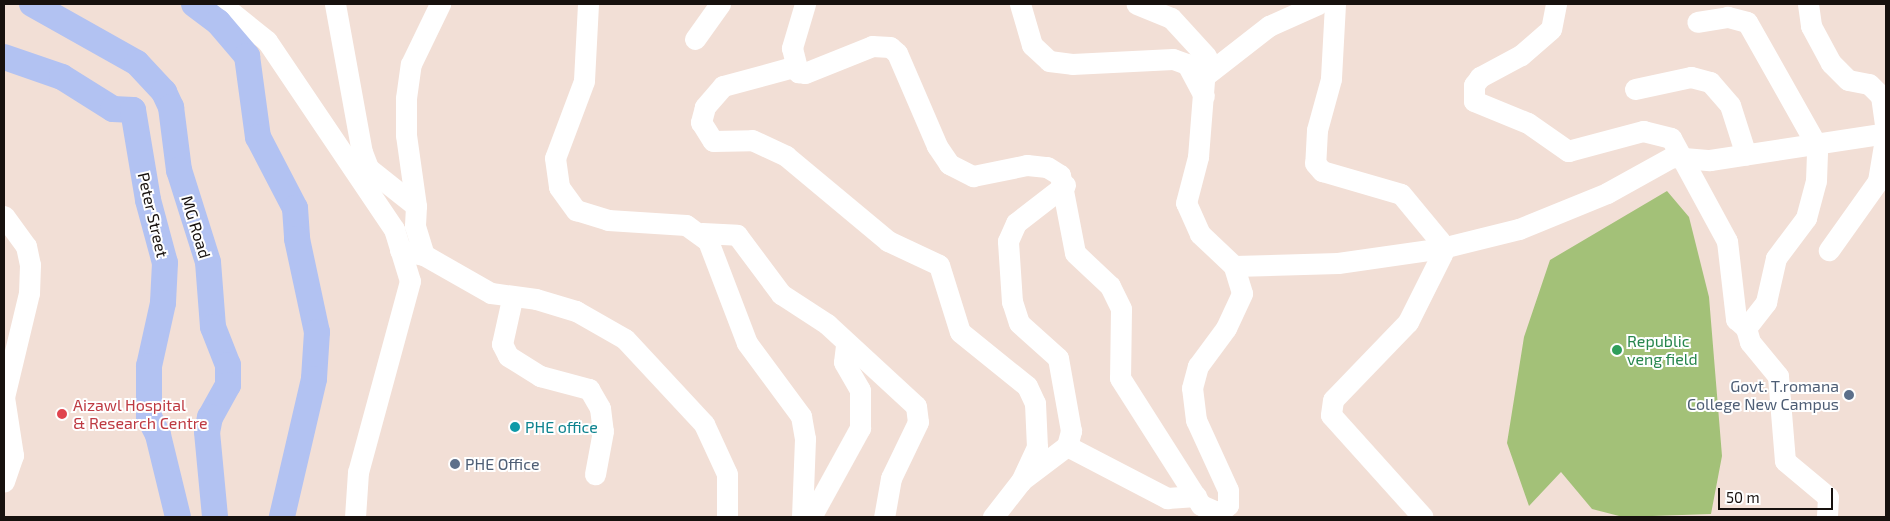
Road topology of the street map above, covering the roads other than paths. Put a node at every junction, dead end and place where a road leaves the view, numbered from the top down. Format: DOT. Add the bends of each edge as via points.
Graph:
graph roads {
  1 [pos="32,4"];
  2 [pos="194,4"];
  3 [pos="220,4"];
  4 [pos="335,4"];
  5 [pos="440,4"];
  6 [pos="588,4"];
  7 [pos="720,4"];
  8 [pos="805,4"];
  9 [pos="1020,4"];
  10 [pos="1137,4"];
  11 [pos="1318,4"];
  12 [pos="1335,4"];
  13 [pos="1556,4"];
  14 [pos="1808,4"];
  15 [pos="1697,22"];
  16 [pos="695,39"];
  17 [pos="4,57"];
  18 [pos="793,67"];
  19 [pos="1206,75"];
  20 [pos="1635,89"];
  21 [pos="1204,96"];
  22 [pos="1886,133"];
  23 [pos="1817,146"];
  24 [pos="1746,155"];
  25 [pos="1685,158"];
  26 [pos="1065,184"];
  27 [pos="416,206"];
  28 [pos="4,216"];
  29 [pos="702,233"];
  30 [pos="1442,248"];
  31 [pos="400,250"];
  32 [pos="1829,250"];
  33 [pos="424,256"];
  34 [pos="1234,266"];
  35 [pos="512,298"];
  36 [pos="1746,328"];
  37 [pos="846,345"];
  38 [pos="1067,446"];
  39 [pos="595,474"];
  40 [pos="4,481"];
  41 [pos="1021,481"];
  42 [pos="1196,496"];
  43 [pos="1223,515"];
  44 [pos="178,517"];
  45 [pos="215,517"];
  46 [pos="282,517"];
  47 [pos="355,517"];
  48 [pos="727,517"];
  49 [pos="802,517"];
  50 [pos="811,517"];
  51 [pos="884,517"];
  52 [pos="993,517"];
  53 [pos="1423,517"];
  54 [pos="1827,517"];
  1 -- 45 [label="main road, MG Road" via="137,63 164,92 171,107 179,170 208,262 213,327 228,365 228,386 210,417 207,432"];
  2 -- 46 [label="main road" via="218,22 247,56 258,137 295,208 297,239 318,332 314,379"];
  3 -- 31 [label="street" via="267,41 394,229"];
  4 -- 27 [label="street" via="356,131 368,168"];
  5 -- 27 [label="street" via="410,64 406,135"];
  6 -- 29 [label="street" via="584,81 555,158 559,187 576,210 608,220 686,225"];
  7 -- 16 [label="street"];
  8 -- 18 [label="street" via="792,48"];
  9 -- 21 [label="street" via="1032,45 1049,61 1072,64 1173,59 1187,64"];
  10 -- 19 [label="street" via="1171,18 1200,45 1206,56"];
  11 -- 19 [label="street" via="1269,26"];
  12 -- 30 [label="street" via="1331,79 1317,130 1315,163 1322,171 1401,194"];
  13 -- 25 [label="street" via="1551,29 1521,55 1480,77 1474,85 1474,101 1528,123 1568,151 1653,131 1670,138"];
  14 -- 22 [label="street" via="1811,26 1831,63 1848,80 1869,84 1881,96"];
  15 -- 23 [label="street" via="1728,17 1747,22"];
  17 -- 44 [label="main road, Peter Street" via="62,77 113,108 133,110 148,200 165,263 162,303 149,366 149,417 158,435"];
  18 -- 26 [label="street" via="805,73 872,46 890,48 897,53 937,146 949,164 973,176 1039,165 1055,170"];
  18 -- 41 [label="street" via="723,86 705,108 701,122 713,141 752,140 786,156 888,241 939,265 960,332 1027,386 1035,404 1037,447"];
  19 -- 21 [label="street"];
  20 -- 24 [label="street" via="1691,77 1710,82 1730,105"];
  21 -- 34 [label="street" via="1187,213 1200,234"];
  22 -- 23 [label="street"];
  22 -- 32 [label="street" via="1878,181"];
  23 -- 24 [label="street"];
  23 -- 36 [label="street" via="1816,181 1806,218 1780,251 1766,302"];
  24 -- 25 [label="street" via="1704,161"];
  25 -- 30 [label="street" via="1666,160 1607,193 1519,229"];
  25 -- 36 [label="street" via="1727,241 1736,319"];
  26 -- 38 [label="street" via="1016,222 1008,241 1012,302 1019,323 1045,341 1058,358 1071,431"];
  26 -- 42 [label="street" via="1075,253 1110,286 1121,309 1120,378"];
  27 -- 33 [label="street" via="415,226"];
  28 -- 40 [label="street" via="26,246 30,265 29,293 4,397 13,455"];
  29 -- 37 [label="street" via="737,235 780,294 827,324"];
  29 -- 49 [label="street" via="715,253 747,343 801,416 806,439"];
  30 -- 34 [label="street" via="1338,263"];
  30 -- 53 [label="street" via="1440,260 1408,322 1330,408 1333,421 1370,455 1386,480"];
  31 -- 33 [label="street"];
  31 -- 47 [label="street" via="410,281 358,472"];
  33 -- 35 [label="street" via="491,293"];
  34 -- 43 [label="street" via="1241,282 1238,305 1203,358 1192,388 1196,420 1228,490"];
  35 -- 39 [label="street" via="502,344 508,356 540,376 588,389 600,408 603,430"];
  35 -- 48 [label="street" via="551,303 607,327 668,381 704,424 719,451 727,474"];
  36 -- 54 [label="street" via="1750,342 1778,376 1785,462 1828,497"];
  37 -- 50 [label="street" via="844,362 860,390 860,428"];
  37 -- 51 [label="street" via="880,370 918,410 918,422 889,486"];
  38 -- 41 [label="street"];
  38 -- 42 [label="street" via="1167,498"];
  41 -- 52 [label="street"];
  42 -- 43 [label="street" via="1206,509"];
}
